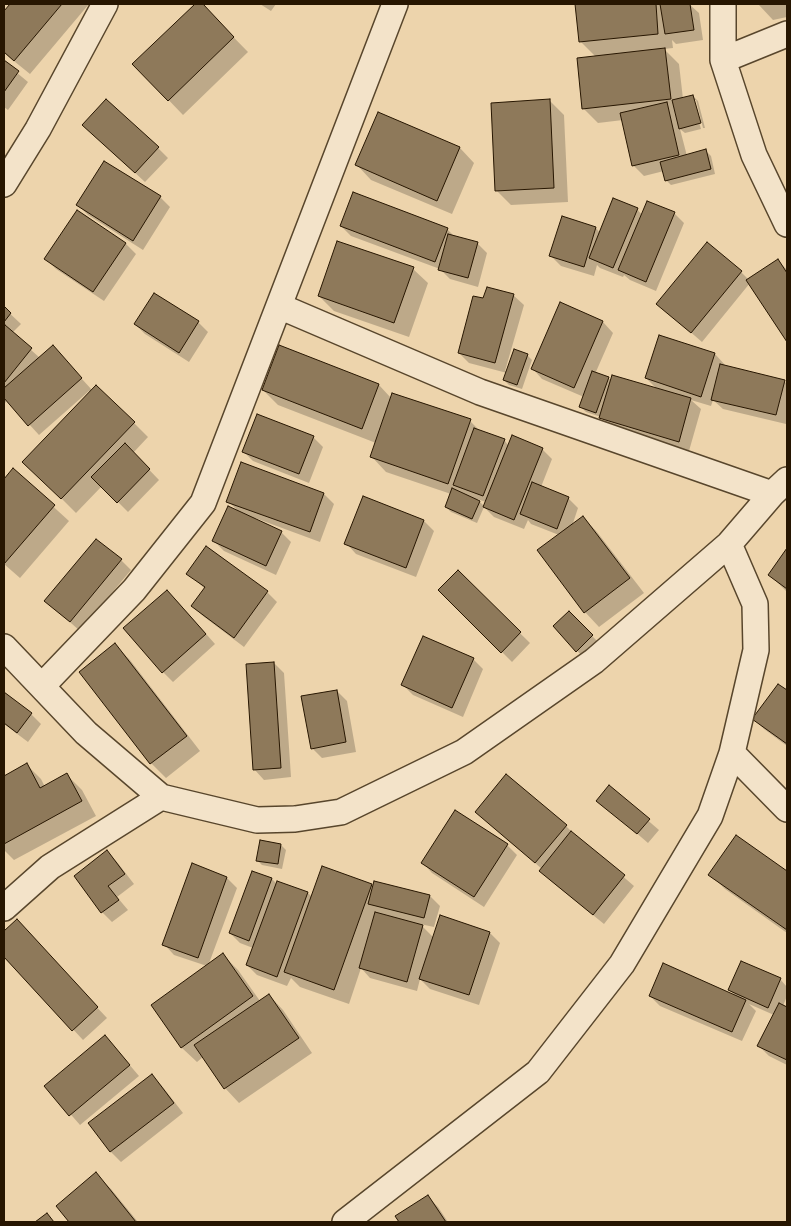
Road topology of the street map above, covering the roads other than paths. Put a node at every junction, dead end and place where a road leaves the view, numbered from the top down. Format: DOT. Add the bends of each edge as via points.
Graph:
graph roads {
  1 [pos="105,4"];
  2 [pos="395,4"];
  3 [pos="723,4"];
  4 [pos="787,34"];
  5 [pos="724,60"];
  6 [pos="4,184"];
  7 [pos="787,224"];
  8 [pos="279,306"];
  9 [pos="780,487"];
  10 [pos="729,544"];
  11 [pos="4,646"];
  12 [pos="42,686"];
  13 [pos="732,753"];
  14 [pos="162,796"];
  15 [pos="787,809"];
  16 [pos="4,908"];
  17 [pos="377,1212"];
  18 [pos="345,1222"];
  1 -- 6 [label="street" via="38,129"];
  2 -- 8 [label="street"];
  3 -- 5 [label="street"];
  4 -- 5 [label="street"];
  5 -- 7 [label="street" via="754,155"];
  8 -- 9 [label="street" via="480,392"];
  8 -- 12 [label="street" via="203,503 134,590"];
  9 -- 10 [label="street"];
  10 -- 13 [label="street" via="755,604 756,650"];
  10 -- 14 [label="street" via="594,661 464,752 341,812 295,820 258,820"];
  11 -- 12 [label="street"];
  12 -- 14 [label="street" via="86,734"];
  13 -- 15 [label="street"];
  13 -- 17 [label="street" via="710,816 627,956 538,1072"];
  14 -- 16 [label="street" via="50,867"];
  17 -- 18 [label="street"];
}
